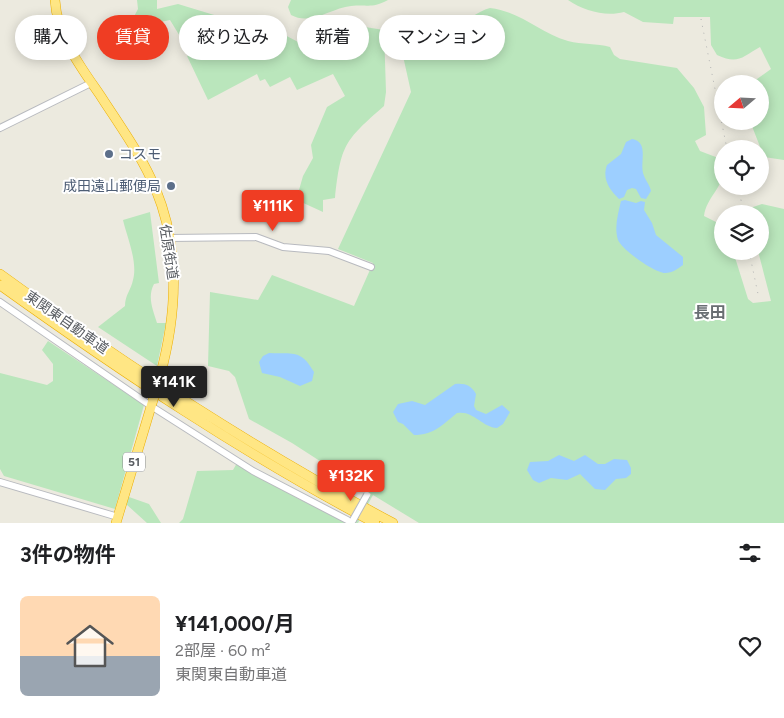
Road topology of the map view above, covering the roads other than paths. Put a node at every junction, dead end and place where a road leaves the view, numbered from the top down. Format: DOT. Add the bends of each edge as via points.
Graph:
graph roads {
  1 [pos="55,0"];
  2 [pos="91,83"];
  3 [pos="0,128"];
  4 [pos="169,238"];
  5 [pos="371,267"];
  6 [pos="0,274"];
  7 [pos="0,285"];
  8 [pos="0,302"];
  9 [pos="152,403"];
  10 [pos="0,482"];
  11 [pos="368,495"];
  12 [pos="117,520"];
  13 [pos="375,523"];
  14 [pos="393,523"];
  1 -- 2 [label="highway, 佐原街道 / 51" via="68,45"];
  2 -- 3 [label="street"];
  2 -- 4 [label="highway, 佐原街道 / 51" via="149,176"];
  4 -- 5 [label="street" via="256,237 283,247 329,251"];
  4 -- 9 [label="highway, 佐原街道 / 51, bridge" via="174,272 174,310"];
  6 -- 14 [label="highway, 東関東自動車道" via="183,400"];
  7 -- 13 [label="highway, 東関東自動車道" via="163,397"];
  8 -- 9 [label="street"];
  9 -- 11 [label="street, bridge" via="280,487 351,522"];
  9 -- 12 [label="highway, 佐原街道 / 51"];
  10 -- 12 [label="street"];
}
